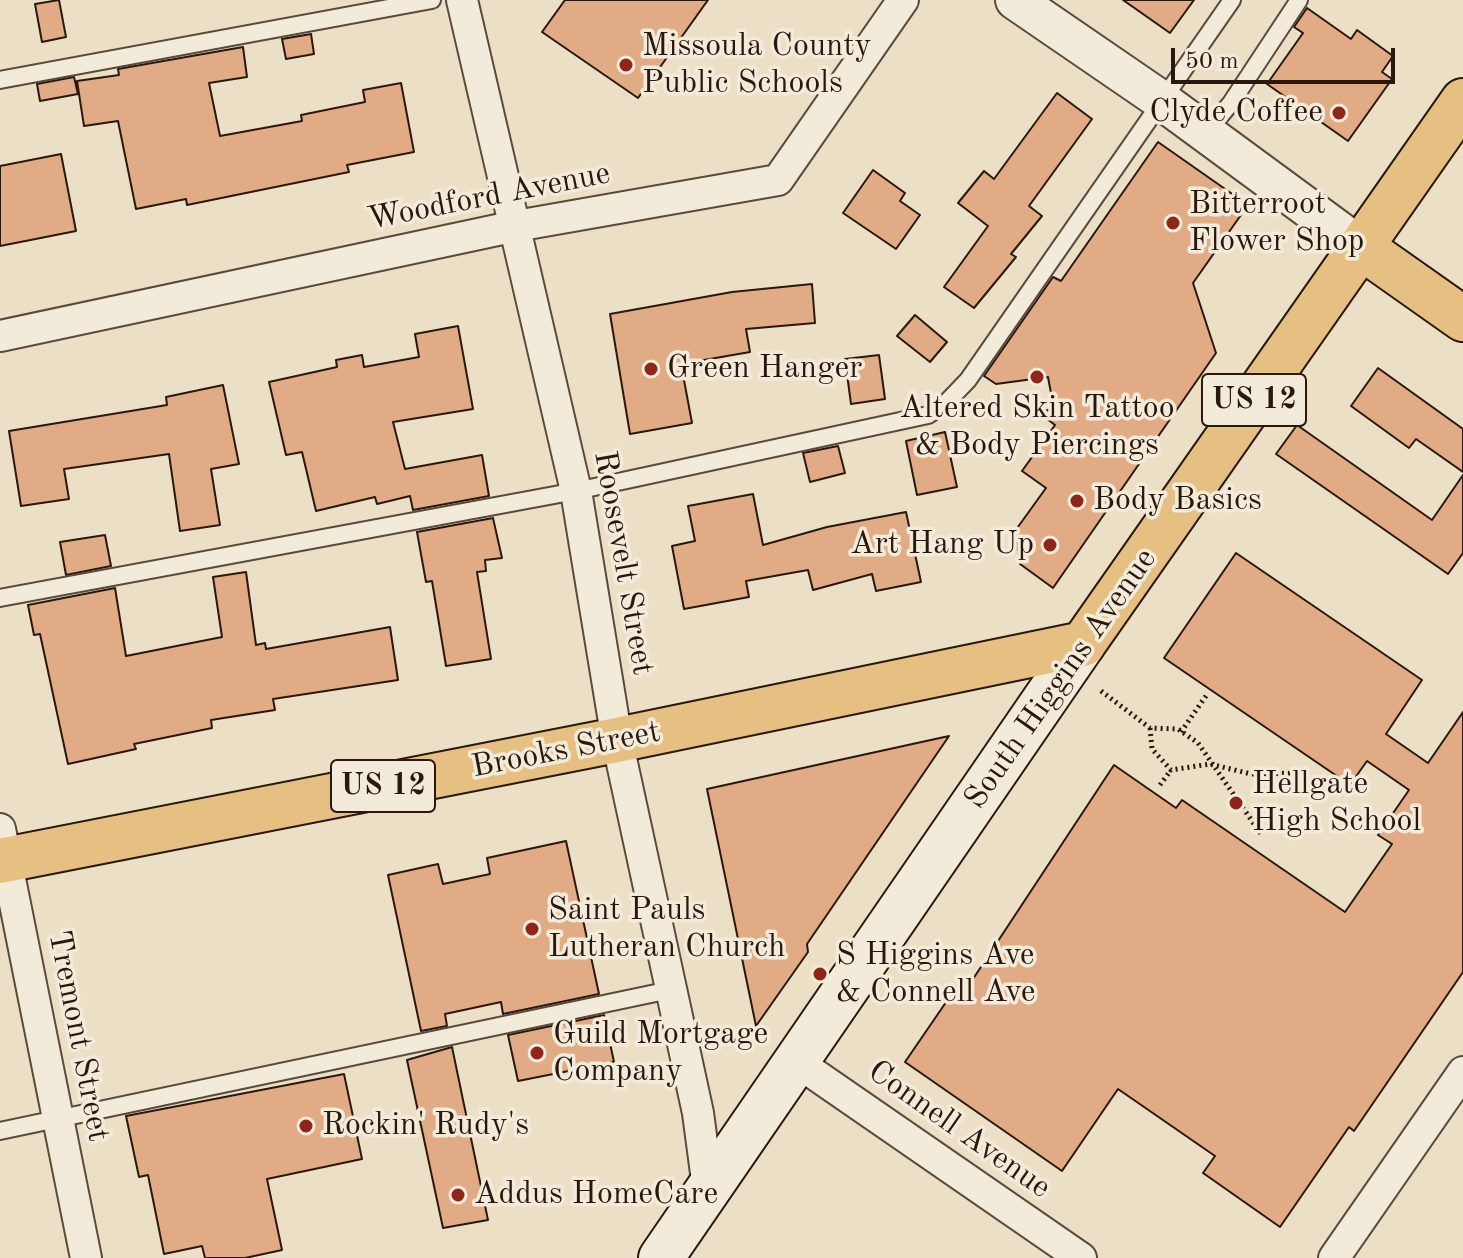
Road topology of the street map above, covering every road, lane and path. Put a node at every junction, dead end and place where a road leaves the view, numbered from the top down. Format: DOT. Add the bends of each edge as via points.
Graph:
graph roads {
  1 [pos="432,0"];
  2 [pos="462,0"];
  3 [pos="903,0"];
  4 [pos="1015,0"];
  5 [pos="1232,0"];
  6 [pos="1299,0"];
  7 [pos="0,80"];
  8 [pos="1161,100"];
  9 [pos="1463,101"];
  10 [pos="1206,134"];
  11 [pos="516,226"];
  12 [pos="1361,247"];
  13 [pos="1463,319"];
  14 [pos="0,336"];
  15 [pos="576,491"];
  16 [pos="0,598"];
  17 [pos="1083,644"];
  18 [pos="1101,691"];
  19 [pos="1208,693"];
  20 [pos="1150,728"];
  21 [pos="1181,732"];
  22 [pos="617,740"];
  23 [pos="1210,764"];
  24 [pos="1171,770"];
  25 [pos="1301,773"];
  26 [pos="1160,785"];
  27 [pos="1261,834"];
  28 [pos="2,850"];
  29 [pos="670,990"];
  30 [pos="797,1062"];
  31 [pos="1463,1072"];
  32 [pos="58,1119"];
  33 [pos="0,1131"];
  34 [pos="708,1188"];
  35 [pos="86,1258"];
  36 [pos="661,1258"];
  37 [pos="1081,1258"];
  38 [pos="1334,1258"];
  1 -- 7 [label="lane"];
  2 -- 11 [label="street, Roosevelt Street"];
  3 -- 11 [label="street, Woodford Avenue" via="778,180"];
  4 -- 8 [label="street"];
  5 -- 8 [label="lane"];
  6 -- 10 [label="lane"];
  8 -- 10 [label="street"];
  8 -- 15 [label="lane" via="968,380 944,405 928,415"];
  9 -- 12 [label="highway, South Higgins Avenue / US 12"];
  10 -- 12 [label="street"];
  11 -- 14 [label="street, Woodford Avenue"];
  11 -- 15 [label="street, Roosevelt Street"];
  12 -- 13 [label="highway"];
  12 -- 17 [label="highway, South Higgins Avenue / US 12"];
  15 -- 16 [label="lane"];
  15 -- 22 [label="street, Roosevelt Street"];
  17 -- 22 [label="highway, Brooks Street / US 12"];
  17 -- 30 [label="main road, South Higgins Avenue"];
  18 -- 20 [label="path"];
  19 -- 21 [label="path"];
  20 -- 21 [label="path"];
  20 -- 24 [label="path" via="1152,749"];
  21 -- 23 [label="path" via="1198,743"];
  22 -- 28 [label="highway, Brooks Street / US 12"];
  22 -- 29 [label="street, Roosevelt Street"];
  23 -- 24 [label="path"];
  23 -- 25 [label="path" via="1251,774"];
  23 -- 27 [label="path"];
  24 -- 26 [label="path"];
  28 -- 32 [label="street, Tremont Street"];
  29 -- 32 [label="lane"];
  29 -- 34 [label="street, Roosevelt Street" via="700,1123"];
  30 -- 34 [label="main road, South Higgins Avenue"];
  30 -- 37 [label="street, Connell Avenue"];
  31 -- 38 [label="street"];
  32 -- 33 [label="lane"];
  32 -- 35 [label="street, Tremont Street"];
  34 -- 36 [label="main road, South Higgins Avenue"];
}
